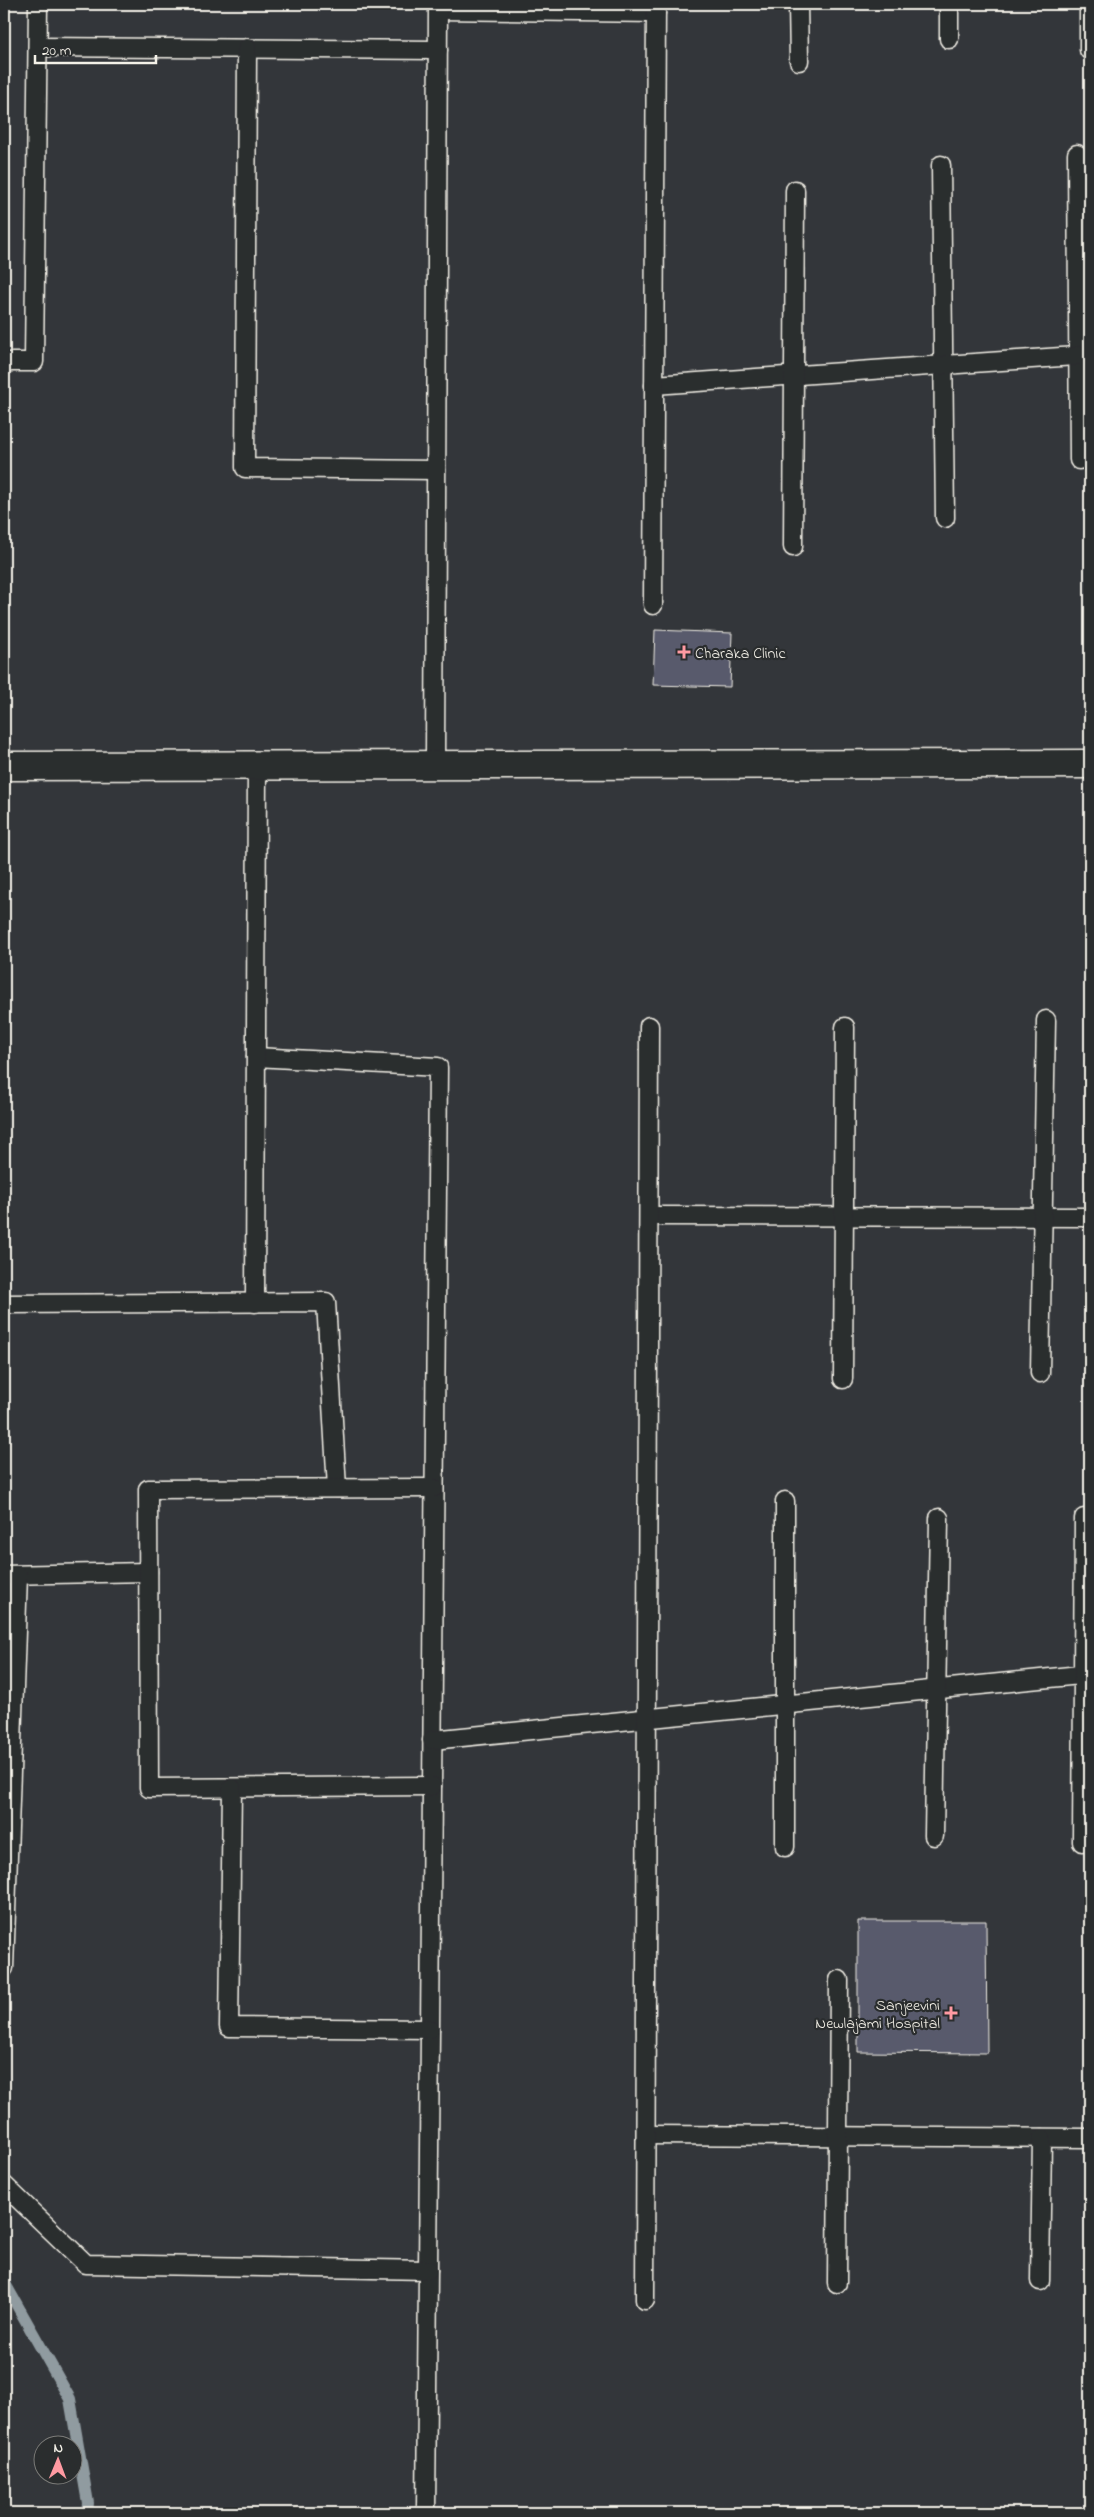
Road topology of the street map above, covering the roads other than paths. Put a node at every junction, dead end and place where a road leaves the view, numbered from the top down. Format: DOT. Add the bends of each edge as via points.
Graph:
graph roads {
  1 [pos="38,4"];
  2 [pos="798,4"];
  3 [pos="949,4"];
  4 [pos="1089,4"];
  5 [pos="438,7"];
  6 [pos="656,9"];
  7 [pos="950,39"];
  8 [pos="38,47"];
  9 [pos="247,48"];
  10 [pos="438,50"];
  11 [pos="1089,50"];
  12 [pos="799,61"];
  13 [pos="1077,154"];
  14 [pos="942,165"];
  15 [pos="795,190"];
  16 [pos="1084,355"];
  17 [pos="4,362"];
  18 [pos="943,365"];
  19 [pos="794,376"];
  20 [pos="654,386"];
  21 [pos="1079,460"];
  22 [pos="436,470"];
  23 [pos="945,518"];
  24 [pos="793,547"];
  25 [pos="653,604"];
  26 [pos="1090,764"];
  27 [pos="257,765"];
  28 [pos="434,765"];
  29 [pos="4,766"];
  30 [pos="1046,1020"];
  31 [pos="649,1026"];
  32 [pos="845,1027"];
  33 [pos="256,1056"];
  34 [pos="649,1216"];
  35 [pos="844,1216"];
  36 [pos="1042,1217"];
  37 [pos="1090,1218"];
  38 [pos="255,1303"];
  39 [pos="4,1304"];
  40 [pos="1040,1373"];
  41 [pos="843,1379"];
  42 [pos="337,1488"];
  43 [pos="434,1488"];
  44 [pos="785,1501"];
  45 [pos="939,1518"];
  46 [pos="1084,1518"];
  47 [pos="148,1572"];
  48 [pos="11,1575"];
  49 [pos="1087,1674"];
  50 [pos="936,1689"];
  51 [pos="786,1704"];
  52 [pos="647,1718"];
  53 [pos="432,1740"];
  54 [pos="7,1776"];
  55 [pos="432,1786"];
  56 [pos="232,1788"];
  57 [pos="934,1836"];
  58 [pos="1082,1842"];
  59 [pos="785,1847"];
  60 [pos="4,1968"];
  61 [pos="839,1980"];
  62 [pos="430,2029"];
  63 [pos="646,2135"];
  64 [pos="838,2137"];
  65 [pos="1042,2138"];
  66 [pos="1090,2138"];
  67 [pos="4,2185"];
  68 [pos="428,2270"];
  69 [pos="1040,2281"];
  70 [pos="837,2283"];
  71 [pos="645,2300"];
  72 [pos="426,2513"];
  1 -- 8 [label="lane"];
  2 -- 12 [label="lane"];
  3 -- 7 [label="lane"];
  4 -- 11 [label="lane"];
  5 -- 6 [label="lane"];
  5 -- 10 [label="lane"];
  6 -- 20 [label="lane"];
  8 -- 9 [label="lane"];
  8 -- 17 [label="lane" via="34,362"];
  9 -- 10 [label="lane"];
  9 -- 22 [label="lane" via="245,468"];
  10 -- 22 [label="lane"];
  13 -- 16 [label="lane"];
  14 -- 18 [label="lane"];
  15 -- 19 [label="lane"];
  16 -- 18 [label="lane"];
  16 -- 21 [label="lane"];
  18 -- 19 [label="lane"];
  18 -- 23 [label="lane"];
  19 -- 20 [label="lane"];
  19 -- 24 [label="lane"];
  20 -- 25 [label="lane"];
  22 -- 28 [label="lane"];
  26 -- 28 [label="street"];
  27 -- 28 [label="street"];
  27 -- 29 [label="street"];
  27 -- 33 [label="lane"];
  30 -- 36 [label="lane"];
  31 -- 34 [label="lane"];
  32 -- 35 [label="lane"];
  33 -- 38 [label="lane"];
  33 -- 43 [label="lane" via="438,1067"];
  34 -- 35 [label="lane"];
  34 -- 52 [label="lane"];
  35 -- 36 [label="lane"];
  35 -- 41 [label="lane"];
  36 -- 37 [label="lane"];
  36 -- 40 [label="lane"];
  38 -- 39 [label="lane"];
  38 -- 42 [label="lane" via="326,1302"];
  42 -- 43 [label="lane"];
  42 -- 47 [label="lane" via="148,1490"];
  43 -- 53 [label="lane"];
  44 -- 51 [label="lane"];
  45 -- 50 [label="lane"];
  46 -- 49 [label="lane"];
  47 -- 48 [label="lane"];
  47 -- 56 [label="lane" via="149,1788"];
  48 -- 54 [label="lane"];
  49 -- 50 [label="lane"];
  49 -- 58 [label="lane"];
  50 -- 51 [label="lane"];
  50 -- 57 [label="lane"];
  51 -- 52 [label="lane"];
  51 -- 59 [label="lane"];
  52 -- 53 [label="lane"];
  52 -- 63 [label="lane"];
  53 -- 55 [label="lane"];
  54 -- 60 [label="lane"];
  55 -- 56 [label="lane"];
  55 -- 62 [label="lane"];
  56 -- 62 [label="lane" via="228,2027"];
  61 -- 64 [label="lane"];
  62 -- 68 [label="lane"];
  63 -- 64 [label="lane"];
  63 -- 71 [label="lane"];
  64 -- 65 [label="lane"];
  64 -- 70 [label="lane"];
  65 -- 66 [label="lane"];
  65 -- 69 [label="lane"];
  67 -- 68 [label="lane" via="86,2264"];
  68 -- 72 [label="lane"];
}
